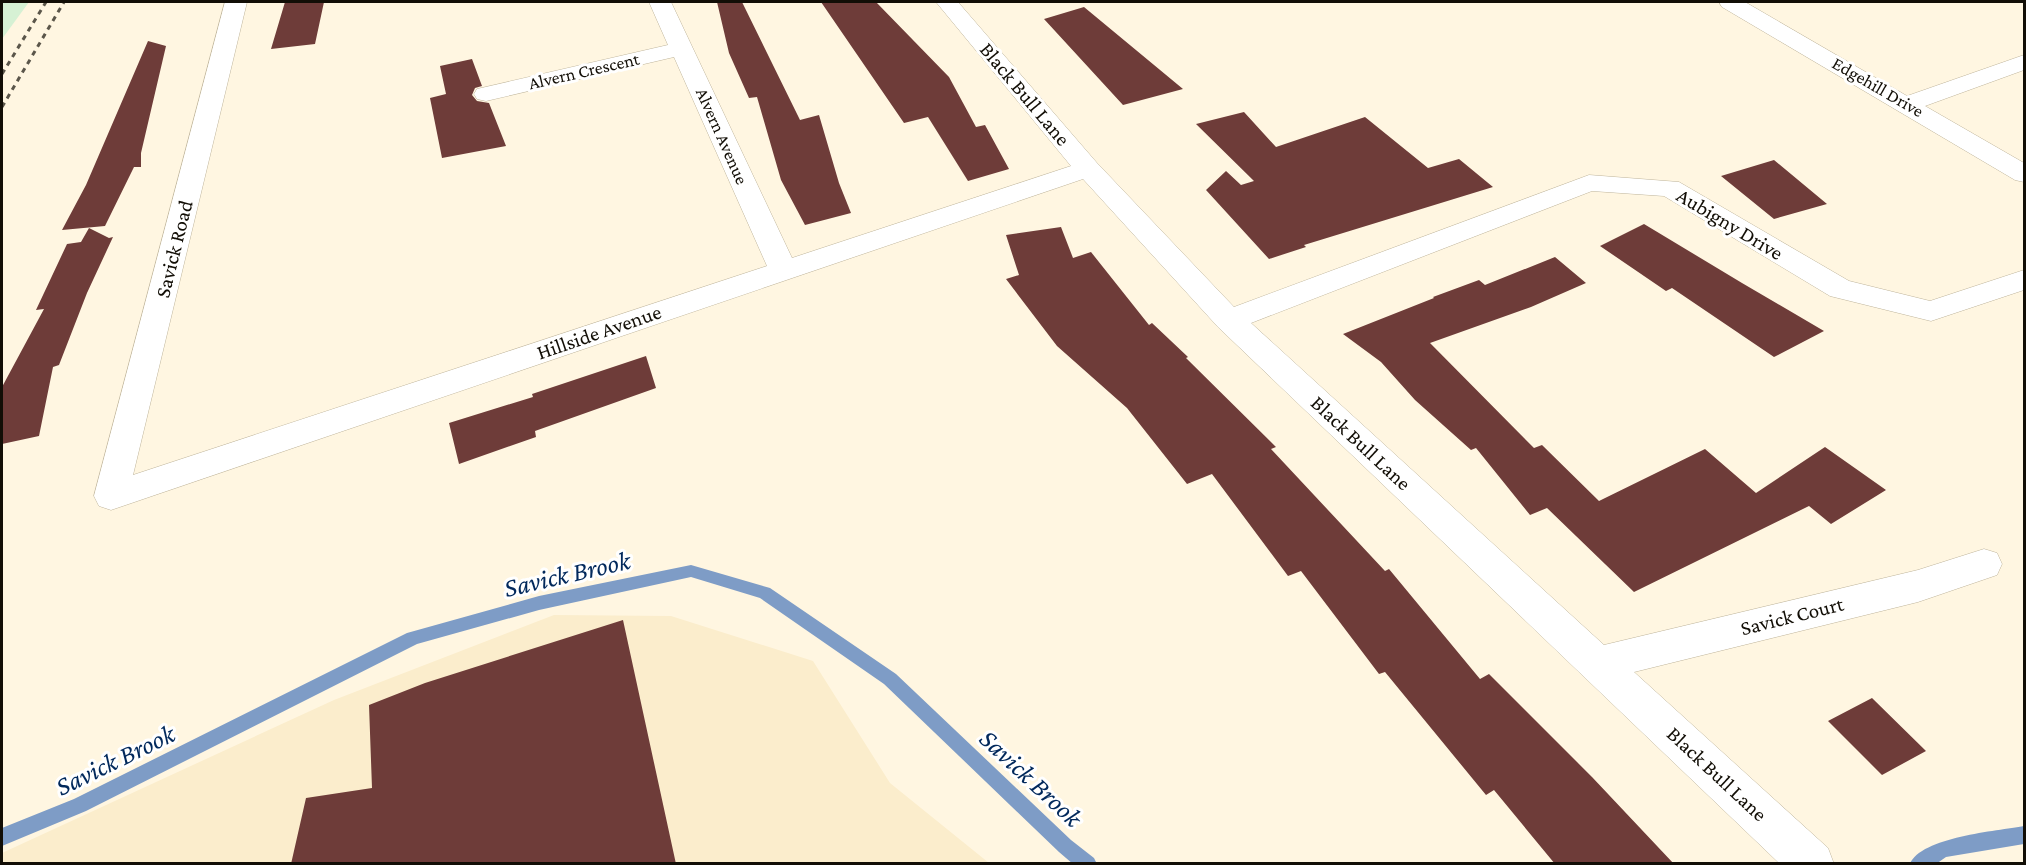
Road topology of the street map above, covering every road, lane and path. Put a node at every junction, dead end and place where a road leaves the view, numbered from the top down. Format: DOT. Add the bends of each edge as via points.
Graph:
graph roads {
  1 [pos="236,2"];
  2 [pos="660,2"];
  3 [pos="947,2"];
  4 [pos="1730,2"];
  5 [pos="683,48"];
  6 [pos="2025,62"];
  7 [pos="486,94"];
  8 [pos="1907,104"];
  9 [pos="1088,169"];
  10 [pos="2025,174"];
  11 [pos="783,270"];
  12 [pos="2025,280"];
  13 [pos="1228,320"];
  14 [pos="111,496"];
  15 [pos="1984,564"];
  16 [pos="1599,663"];
  17 [pos="1808,860"];
  1 -- 14 [label="street, Savick Road"];
  2 -- 5 [label="street, Alvern Avenue"];
  3 -- 9 [label="street, Black Bull Lane"];
  4 -- 8 [label="street, Edgehill Drive"];
  5 -- 7 [label="street, Alvern Crescent"];
  5 -- 11 [label="street, Alvern Avenue"];
  6 -- 8 [label="street"];
  8 -- 10 [label="street, Edgehill Drive"];
  9 -- 11 [label="street, Hillside Avenue"];
  9 -- 13 [label="street, Black Bull Lane"];
  11 -- 14 [label="street, Hillside Avenue"];
  12 -- 13 [label="street, Aubigny Drive" via="1931,311 1840,290 1670,189 1588,183"];
  13 -- 16 [label="street, Black Bull Lane"];
  15 -- 16 [label="street, Savick Court" via="1918,586"];
  16 -- 17 [label="street, Black Bull Lane"];
}
